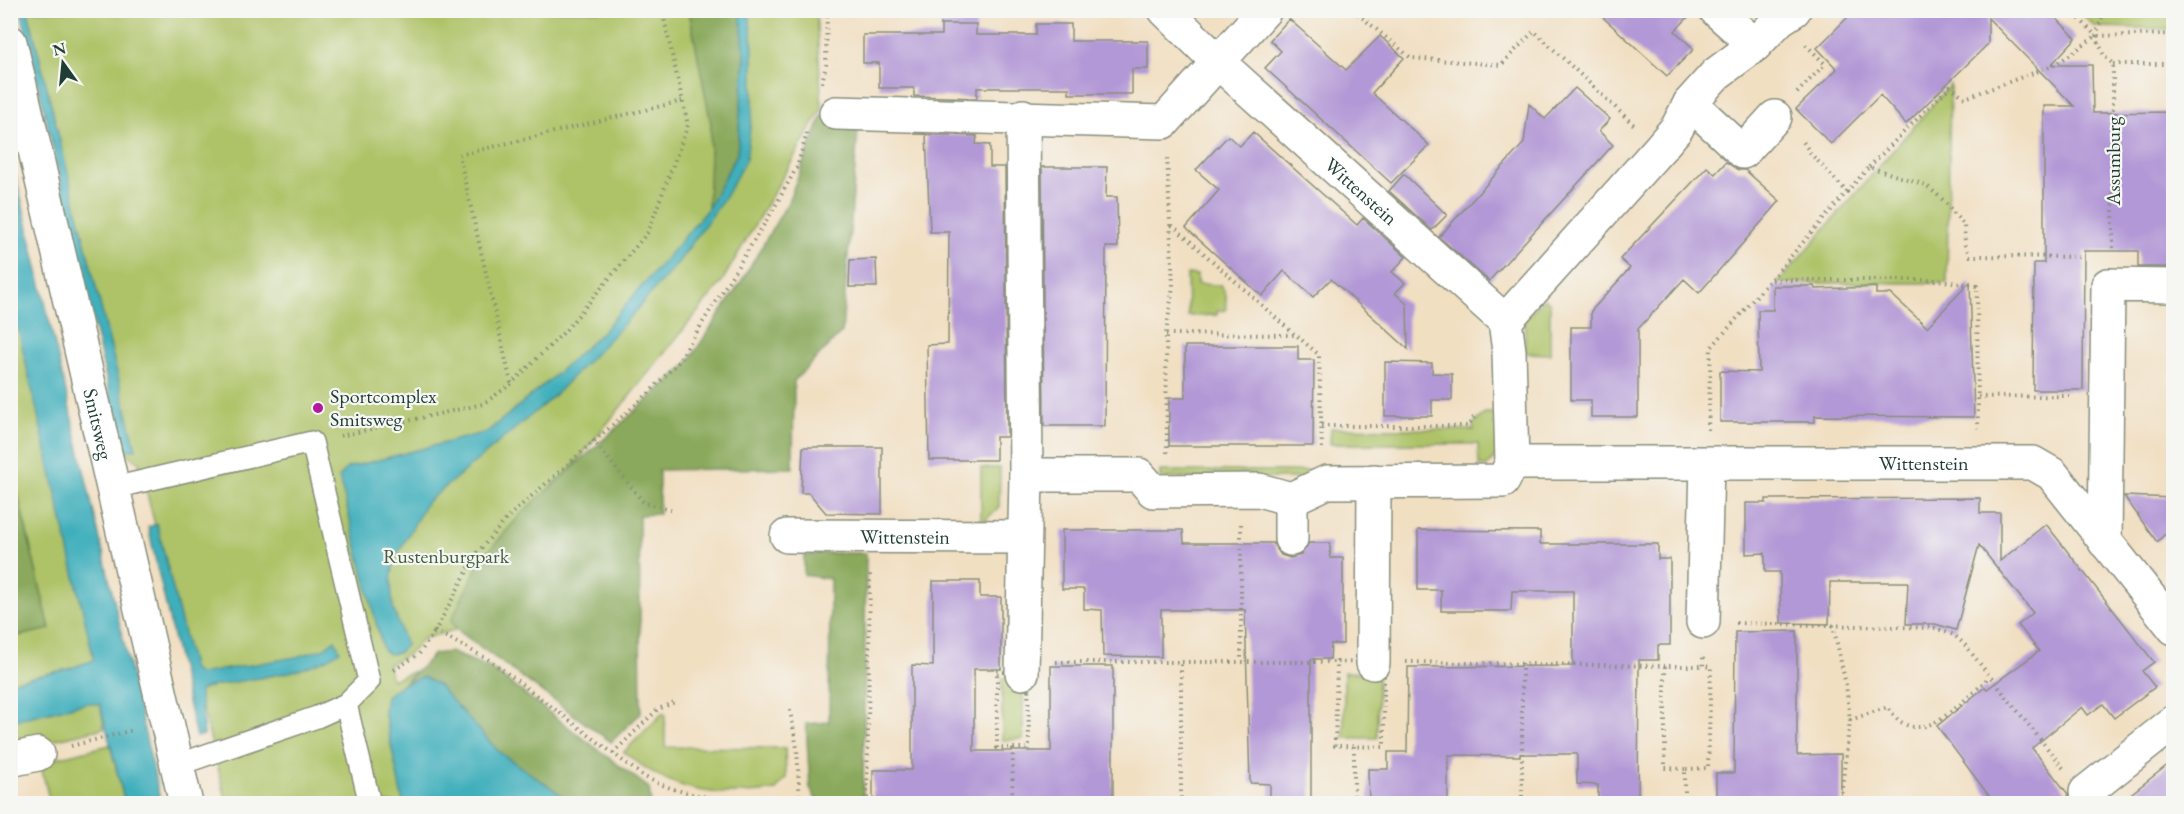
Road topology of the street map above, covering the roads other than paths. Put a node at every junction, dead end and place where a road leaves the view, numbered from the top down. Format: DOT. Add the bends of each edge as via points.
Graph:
graph roads {
  1 [pos="1165,10"];
  2 [pos="1265,10"];
  3 [pos="1716,10"];
  4 [pos="1787,15"];
  5 [pos="10,42"];
  6 [pos="1755,45"];
  7 [pos="1218,62"];
  8 [pos="1690,103"];
  9 [pos="823,107"];
  10 [pos="1777,115"];
  11 [pos="1023,116"];
  12 [pos="2174,286"];
  13 [pos="1504,321"];
  14 [pos="1512,463"];
  15 [pos="1707,464"];
  16 [pos="1026,475"];
  17 [pos="1374,481"];
  18 [pos="112,488"];
  19 [pos="1291,499"];
  20 [pos="787,536"];
  21 [pos="1024,537"];
  22 [pos="1291,539"];
  23 [pos="2105,543"];
  24 [pos="1703,622"];
  25 [pos="2174,628"];
  26 [pos="1373,663"];
  27 [pos="1022,667"];
  28 [pos="346,704"];
  29 [pos="2174,722"];
  30 [pos="177,765"];
  31 [pos="2085,792"];
  32 [pos="186,804"];
  33 [pos="370,804"];
  1 -- 7 [label="street, Wittenstein"];
  2 -- 7 [label="street"];
  3 -- 6 [label="street"];
  4 -- 6 [label="street"];
  5 -- 18 [label="street, Smitsweg"];
  6 -- 8 [label="street" via="1716,74"];
  7 -- 11 [label="street" via="1164,122"];
  7 -- 13 [label="street, Wittenstein"];
  8 -- 10 [label="street" via="1743,152"];
  8 -- 13 [label="street" via="1677,128 1660,148"];
  9 -- 11 [label="street"];
  11 -- 16 [label="street"];
  12 -- 23 [label="street" via="2111,271"];
  13 -- 14 [label="street" via="1509,351"];
  14 -- 15 [label="street, Wittenstein"];
  14 -- 17 [label="street" via="1503,481"];
  15 -- 23 [label="street, Wittenstein" via="2033,463 2052,474"];
  15 -- 24 [label="street"];
  16 -- 19 [label="street" via="1139,475 1153,491 1259,490"];
  16 -- 21 [label="street"];
  17 -- 19 [label="street" via="1327,482"];
  17 -- 26 [label="street"];
  18 -- 28 [label="lane" via="312,442 369,681"];
  18 -- 30 [label="street, Smitsweg"];
  19 -- 22 [label="street"];
  20 -- 21 [label="street, Wittenstein"];
  21 -- 27 [label="street"];
  23 -- 25 [label="street, Wittenstein"];
  28 -- 30 [label="lane"];
  28 -- 33 [label="lane"];
  29 -- 31 [label="street"];
  30 -- 32 [label="street, Smitsweg"];
}
